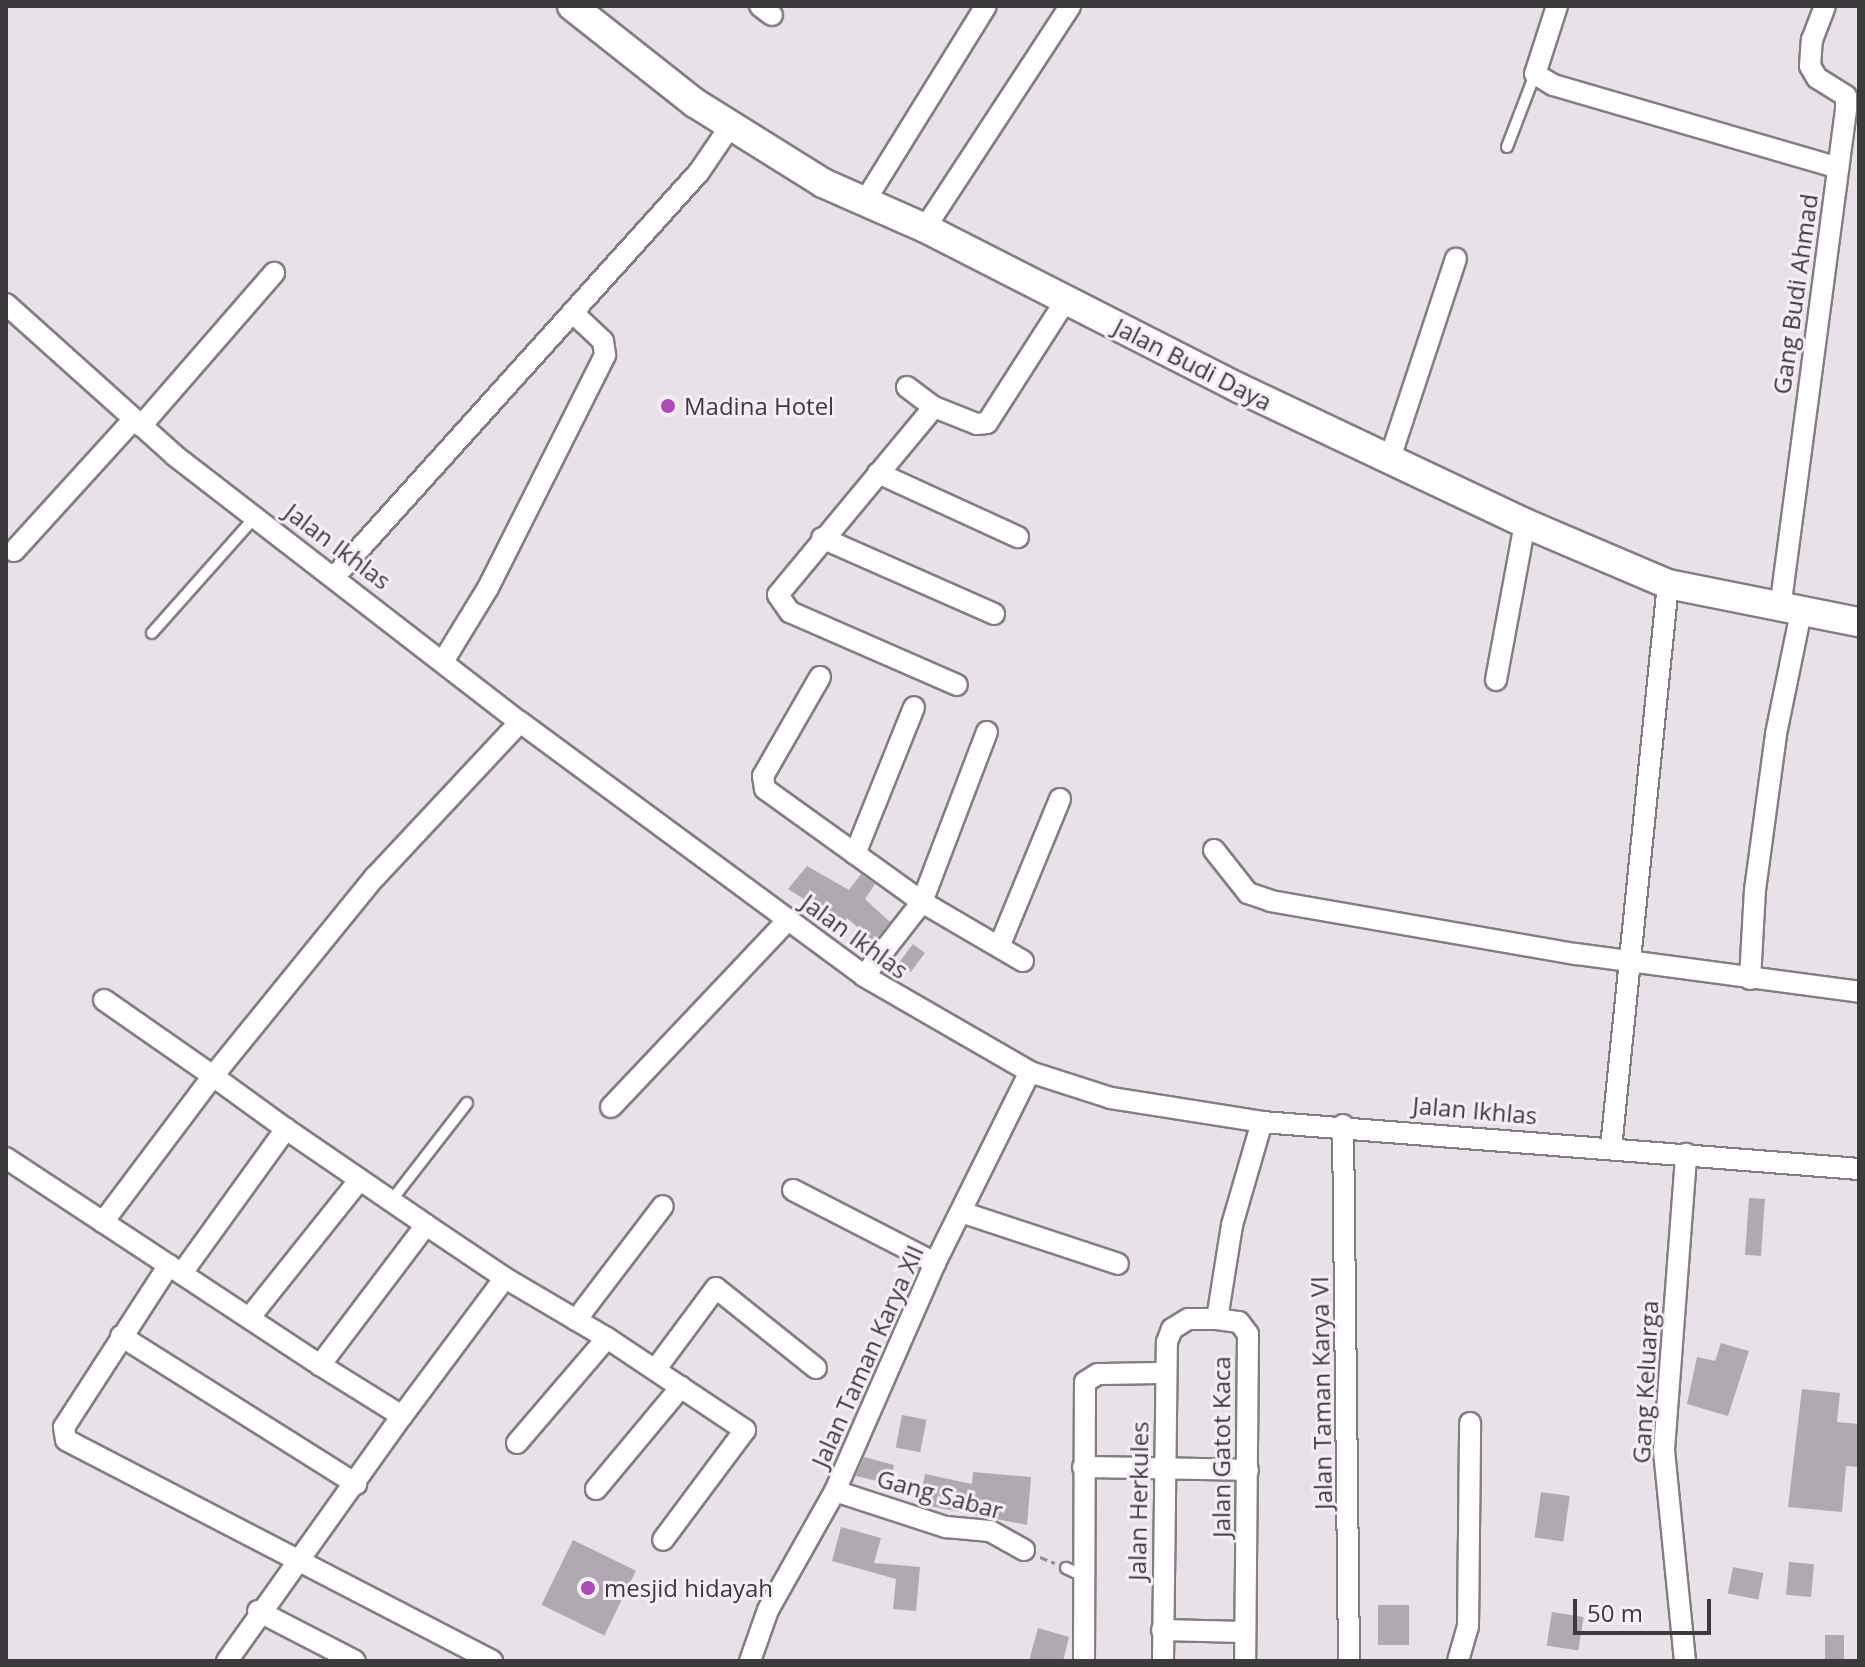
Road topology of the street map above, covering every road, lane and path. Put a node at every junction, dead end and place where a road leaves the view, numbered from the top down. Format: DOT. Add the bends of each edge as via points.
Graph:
graph roads {
  1 [pos="986,6"];
  2 [pos="1070,6"];
  3 [pos="1557,6"];
  4 [pos="1825,6"];
  5 [pos="580,8"];
  6 [pos="1535,74"];
  7 [pos="731,125"];
  8 [pos="1507,147"];
  9 [pos="1838,168"];
  10 [pos="865,201"];
  11 [pos="925,228"];
  12 [pos="1456,259"];
  13 [pos="274,273"];
  14 [pos="1066,300"];
  15 [pos="6,304"];
  16 [pos="572,312"];
  17 [pos="907,387"];
  18 [pos="934,407"];
  19 [pos="138,422"];
  20 [pos="1390,458"];
  21 [pos="878,473"];
  22 [pos="256,516"];
  23 [pos="1525,523"];
  24 [pos="1018,537"];
  25 [pos="822,538"];
  26 [pos="14,551"];
  27 [pos="335,576"];
  28 [pos="1668,584"];
  29 [pos="1790,611"];
  30 [pos="994,614"];
  31 [pos="1859,622"];
  32 [pos="152,633"];
  33 [pos="444,660"];
  34 [pos="820,677"];
  35 [pos="1496,680"];
  36 [pos="957,685"];
  37 [pos="914,707"];
  38 [pos="520,722"];
  39 [pos="987,732"];
  40 [pos="1060,799"];
  41 [pos="1214,850"];
  42 [pos="855,854"];
  43 [pos="922,902"];
  44 [pos="788,920"];
  45 [pos="999,947"];
  46 [pos="1023,961"];
  47 [pos="1629,962"];
  48 [pos="864,976"];
  49 [pos="1750,979"];
  50 [pos="1859,992"];
  51 [pos="104,1000"];
  52 [pos="1030,1072"];
  53 [pos="213,1076"];
  54 [pos="467,1103"];
  55 [pos="611,1107"];
  56 [pos="1262,1122"];
  57 [pos="1343,1125"];
  58 [pos="286,1129"];
  59 [pos="1611,1148"];
  60 [pos="1686,1154"];
  61 [pos="6,1158"];
  62 [pos="1859,1169"];
  63 [pos="360,1179"];
  64 [pos="793,1190"];
  65 [pos="391,1201"];
  66 [pos="663,1206"];
  67 [pos="964,1213"];
  68 [pos="103,1222"];
  69 [pos="426,1225"];
  70 [pos="935,1263"];
  71 [pos="1118,1264"];
  72 [pos="176,1269"];
  73 [pos="505,1278"];
  74 [pos="250,1317"];
  75 [pos="1217,1319"];
  76 [pos="576,1320"];
  77 [pos="121,1336"];
  78 [pos="607,1338"];
  79 [pos="320,1365"];
  80 [pos="816,1368"];
  81 [pos="655,1370"];
  82 [pos="1164,1373"];
  83 [pos="681,1387"];
  84 [pos="402,1416"];
  85 [pos="1470,1423"];
  86 [pos="517,1443"];
  87 [pos="1083,1467"];
  88 [pos="1165,1468"];
  89 [pos="1248,1470"];
  90 [pos="356,1484"];
  91 [pos="596,1489"];
  92 [pos="835,1491"];
  93 [pos="663,1540"];
  94 [pos="1024,1550"];
  95 [pos="300,1560"];
  96 [pos="1075,1572"];
  97 [pos="258,1611"];
  98 [pos="1162,1630"];
  99 [pos="1244,1632"];
  100 [pos="227,1661"];
  101 [pos="355,1661"];
  102 [pos="492,1661"];
  103 [pos="750,1661"];
  104 [pos="1084,1661"];
  105 [pos="1163,1661"];
  106 [pos="1245,1661"];
  107 [pos="1349,1661"];
  108 [pos="1458,1661"];
  109 [pos="1685,1661"];
  1 -- 10 [label="street"];
  2 -- 11 [label="street"];
  3 -- 6 [label="street"];
  4 -- 9 [label="street, Gang Budi Ahmad" via="1812,40 1810,66 1817,78 1846,96"];
  5 -- 7 [label="street, Jalan Budi Daya"];
  6 -- 8 [label="lane"];
  6 -- 9 [label="street" via="1553,85"];
  7 -- 10 [label="street, Jalan Budi Daya" via="823,183"];
  7 -- 16 [label="street" via="699,172"];
  9 -- 29 [label="street, Gang Budi Ahmad"];
  10 -- 11 [label="street, Jalan Budi Daya"];
  11 -- 14 [label="street, Jalan Budi Daya"];
  12 -- 20 [label="street"];
  13 -- 19 [label="street"];
  14 -- 18 [label="street" via="987,423"];
  14 -- 20 [label="street, Jalan Budi Daya"];
  15 -- 19 [label="street, Jalan Ikhlas"];
  16 -- 27 [label="street"];
  16 -- 33 [label="street" via="603,341 606,352 488,588"];
  17 -- 18 [label="street"];
  18 -- 21 [label="street"];
  19 -- 22 [label="street, Jalan Ikhlas"];
  19 -- 26 [label="street"];
  20 -- 23 [label="street, Jalan Budi Daya"];
  21 -- 24 [label="street"];
  21 -- 25 [label="street"];
  22 -- 27 [label="street, Jalan Ikhlas"];
  22 -- 32 [label="lane"];
  23 -- 28 [label="street, Jalan Budi Daya"];
  23 -- 35 [label="street"];
  25 -- 30 [label="street"];
  25 -- 36 [label="street" via="780,589 782,606"];
  27 -- 33 [label="street, Jalan Ikhlas"];
  28 -- 29 [label="street, Jalan Budi Daya"];
  28 -- 47 [label="street"];
  29 -- 31 [label="street, Jalan Budi Daya"];
  29 -- 49 [label="street, Gang Budi Ahmad"];
  33 -- 38 [label="street, Jalan Ikhlas"];
  34 -- 42 [label="street" via="763,776 763,785"];
  37 -- 42 [label="street"];
  38 -- 44 [label="street, Jalan Ikhlas"];
  38 -- 53 [label="street" via="375,877"];
  39 -- 43 [label="street"];
  40 -- 45 [label="street"];
  41 -- 47 [label="street" via="1248,893 1271,901"];
  42 -- 43 [label="street"];
  43 -- 45 [label="street"];
  43 -- 48 [label="street"];
  44 -- 48 [label="street, Jalan Ikhlas"];
  44 -- 55 [label="street"];
  45 -- 46 [label="street"];
  47 -- 49 [label="street"];
  47 -- 59 [label="street"];
  48 -- 52 [label="street, Jalan Ikhlas"];
  49 -- 50 [label="street"];
  51 -- 53 [label="street"];
  52 -- 56 [label="street, Jalan Ikhlas" via="1111,1098"];
  52 -- 67 [label="street, Jalan Taman Karya XII"];
  53 -- 58 [label="street"];
  53 -- 68 [label="street"];
  54 -- 65 [label="lane"];
  56 -- 57 [label="street, Jalan Ikhlas"];
  56 -- 75 [label="street" via="1232,1225"];
  57 -- 59 [label="street, Jalan Ikhlas"];
  57 -- 107 [label="street, Jalan Taman Karya VI"];
  58 -- 63 [label="street"];
  58 -- 72 [label="street"];
  59 -- 60 [label="street, Jalan Ikhlas"];
  60 -- 62 [label="street, Jalan Ikhlas"];
  60 -- 109 [label="street, Gang Keluarga" via="1664,1450"];
  61 -- 68 [label="street"];
  63 -- 65 [label="street"];
  63 -- 74 [label="street"];
  64 -- 70 [label="street"];
  65 -- 69 [label="street"];
  66 -- 76 [label="street"];
  67 -- 70 [label="street, Jalan Taman Karya XII"];
  67 -- 71 [label="street"];
  68 -- 72 [label="street"];
  69 -- 73 [label="street"];
  69 -- 79 [label="street"];
  70 -- 92 [label="street, Jalan Taman Karya XII"];
  72 -- 74 [label="street"];
  72 -- 77 [label="street"];
  73 -- 76 [label="street"];
  73 -- 84 [label="street"];
  74 -- 79 [label="street"];
  75 -- 82 [label="street, Jalan Herkules" via="1188,1319 1172,1329"];
  75 -- 89 [label="street, Jalan Gatot Kaca" via="1239,1322 1248,1334"];
  76 -- 78 [label="street"];
  77 -- 90 [label="street"];
  77 -- 95 [label="street" via="63,1428 66,1440"];
  78 -- 81 [label="street"];
  78 -- 86 [label="street"];
  79 -- 84 [label="street"];
  80 -- 81 [label="street" via="716,1288"];
  81 -- 83 [label="street"];
  82 -- 87 [label="street" via="1087,1377"];
  82 -- 88 [label="street, Jalan Herkules"];
  83 -- 91 [label="street"];
  83 -- 93 [label="street" via="739,1424 745,1434"];
  84 -- 90 [label="street"];
  85 -- 108 [label="street" via="1468,1627"];
  87 -- 88 [label="street"];
  87 -- 96 [label="street"];
  88 -- 89 [label="street"];
  88 -- 98 [label="street, Jalan Herkules"];
  89 -- 99 [label="street, Jalan Gatot Kaca"];
  90 -- 95 [label="street"];
  92 -- 94 [label="street, Gang Sabar" via="946,1527 990,1531"];
  92 -- 103 [label="street, Jalan Taman Karya XII" via="768,1610"];
  94 -- 96 [label="path, Gang Sabar"];
  95 -- 97 [label="street"];
  95 -- 102 [label="street"];
  96 -- 104 [label="street"];
  97 -- 100 [label="street"];
  97 -- 101 [label="street"];
  98 -- 99 [label="street"];
  98 -- 105 [label="street, Jalan Herkules"];
  99 -- 106 [label="street, Jalan Gatot Kaca"];
}
